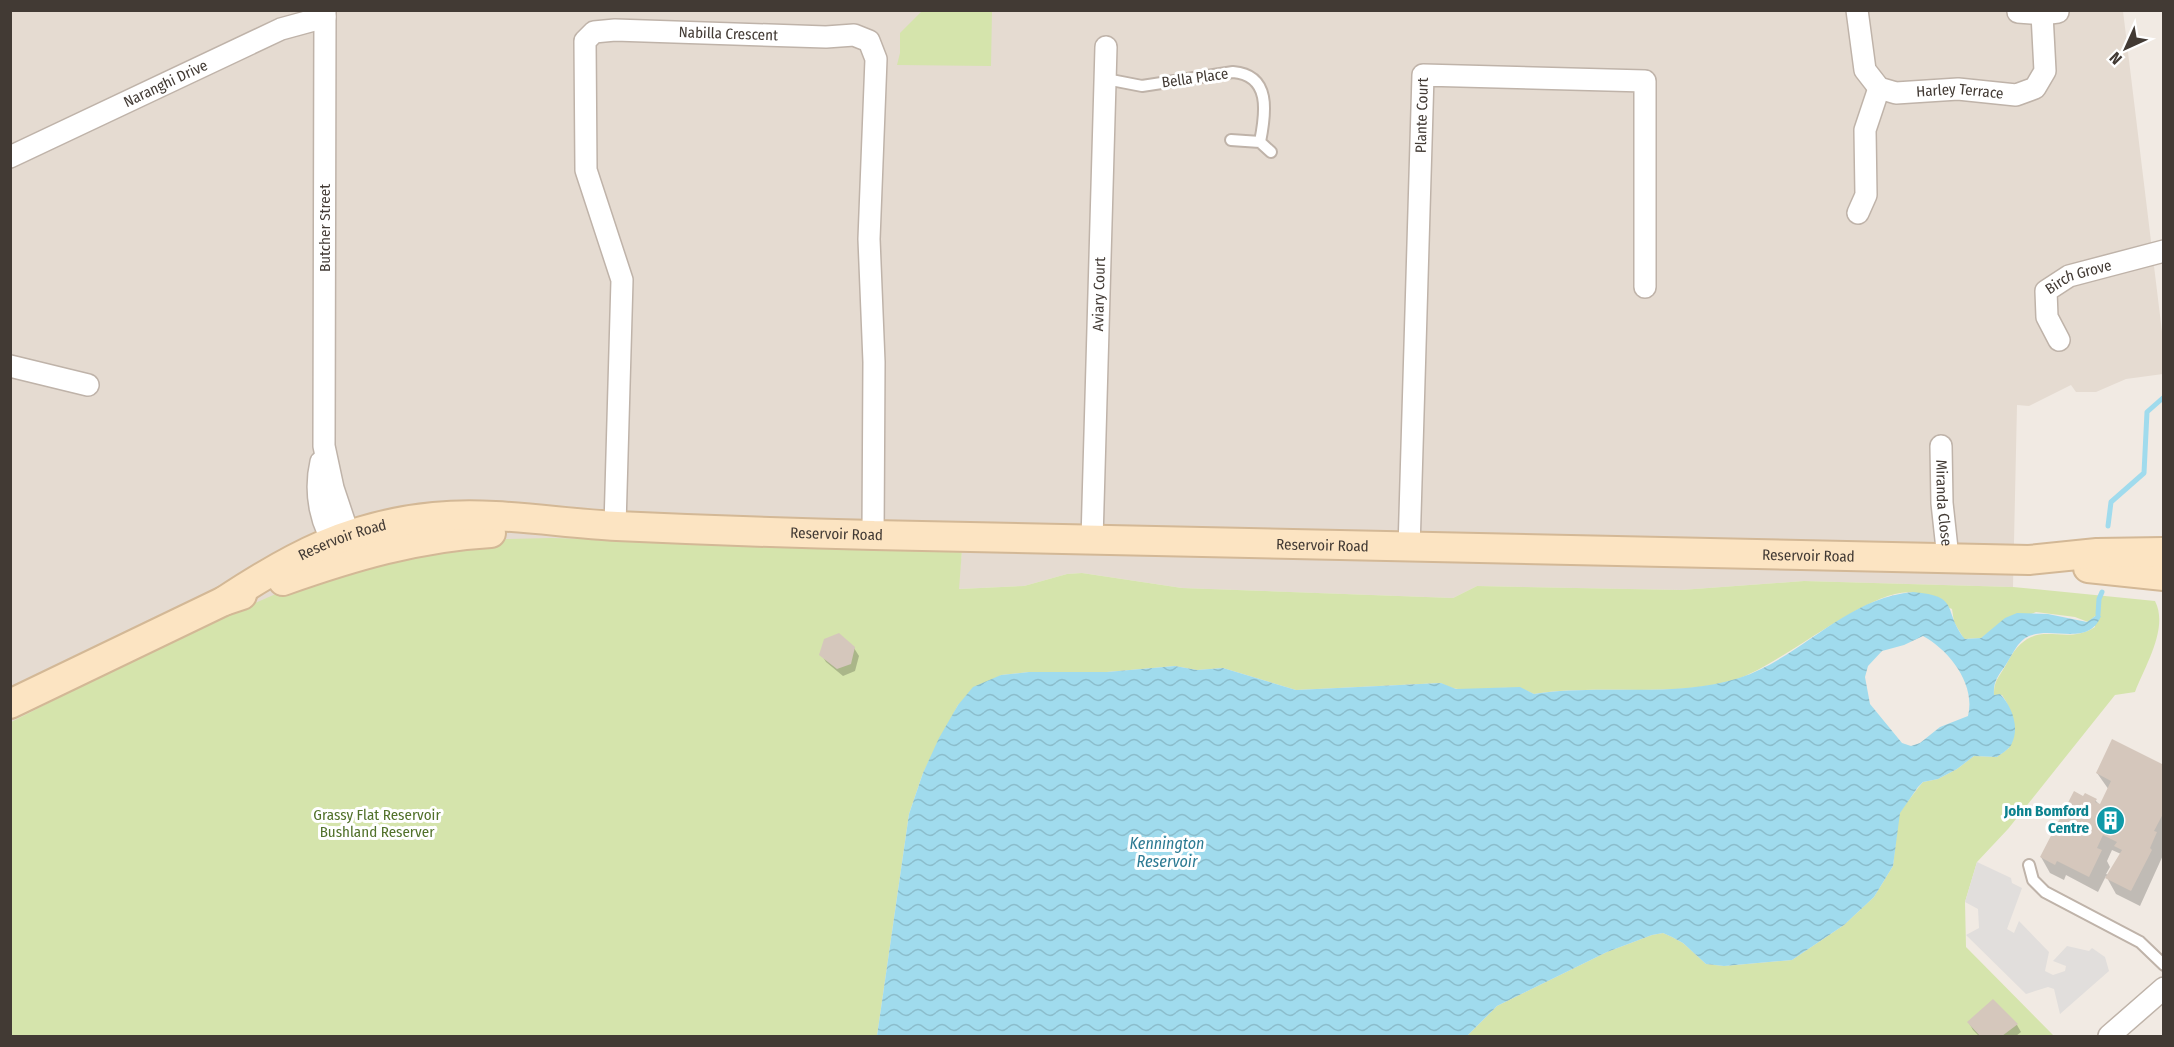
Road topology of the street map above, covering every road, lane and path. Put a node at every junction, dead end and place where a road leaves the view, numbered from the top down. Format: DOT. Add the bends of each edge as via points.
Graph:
graph roads {
  1 [pos="1857,10"];
  2 [pos="2018,12"];
  3 [pos="325,14"];
  4 [pos="1106,47"];
  5 [pos="1106,79"];
  6 [pos="1879,88"];
  7 [pos="1231,141"];
  8 [pos="1260,142"];
  9 [pos="1271,152"];
  10 [pos="10,157"];
  11 [pos="1858,213"];
  12 [pos="2163,251"];
  13 [pos="1645,287"];
  14 [pos="2059,340"];
  15 [pos="10,366"];
  16 [pos="88,385"];
  17 [pos="1941,446"];
  18 [pos="615,526"];
  19 [pos="873,535"];
  20 [pos="1092,540"];
  21 [pos="343,545"];
  22 [pos="1409,549"];
  23 [pos="2163,552"];
  24 [pos="1948,558"];
  25 [pos="2029,560"];
  26 [pos="2163,576"];
  27 [pos="10,704"];
  28 [pos="2029,865"];
  29 [pos="2163,965"];
  30 [pos="2163,988"];
  31 [pos="2109,1036"];
  1 -- 6 [label="street" via="1865,70"];
  2 -- 6 [label="street, Harley Terrace" via="2050,13 2045,70 2035,88 2016,95 1958,89 1896,93"];
  3 -- 10 [label="street, Naranghi Drive" via="281,29"];
  3 -- 21 [label="street, Butcher Street" via="324,446 318,491 321,511"];
  4 -- 5 [label="street, Aviary Court"];
  5 -- 8 [label="lane, Bella Place" via="1142,86 1243,73 1260,84 1263,92"];
  5 -- 20 [label="street, Aviary Court"];
  6 -- 11 [label="street" via="1865,130 1866,195"];
  7 -- 8 [label="lane"];
  8 -- 9 [label="lane"];
  12 -- 14 [label="street, Birch Grove" via="2069,276 2046,291 2047,316"];
  13 -- 22 [label="street, Plante Court" via="1645,81 1423,75"];
  15 -- 16 [label="street"];
  17 -- 24 [label="street, Miranda Close"];
  18 -- 19 [label="main road, Reservoir Road"];
  18 -- 19 [label="street, Nabilla Crescent" via="622,280 586,170 585,41 594,32 615,30 826,37 854,34 869,41 876,59 869,239 874,362"];
  18 -- 21 [label="main road, Reservoir Road" via="446,537 385,548"];
  19 -- 20 [label="main road, Reservoir Road"];
  20 -- 22 [label="main road, Reservoir Road"];
  21 -- 27 [label="main road, Reservoir Road"];
  22 -- 24 [label="main road, Reservoir Road"];
  23 -- 25 [label="main road, Reservoir Road"];
  24 -- 25 [label="main road, Reservoir Road"];
  25 -- 26 [label="main road, Reservoir Road"];
  28 -- 29 [label="lane" via="2033,880 2045,892 2140,942"];
  30 -- 31 [label="street"];
}
